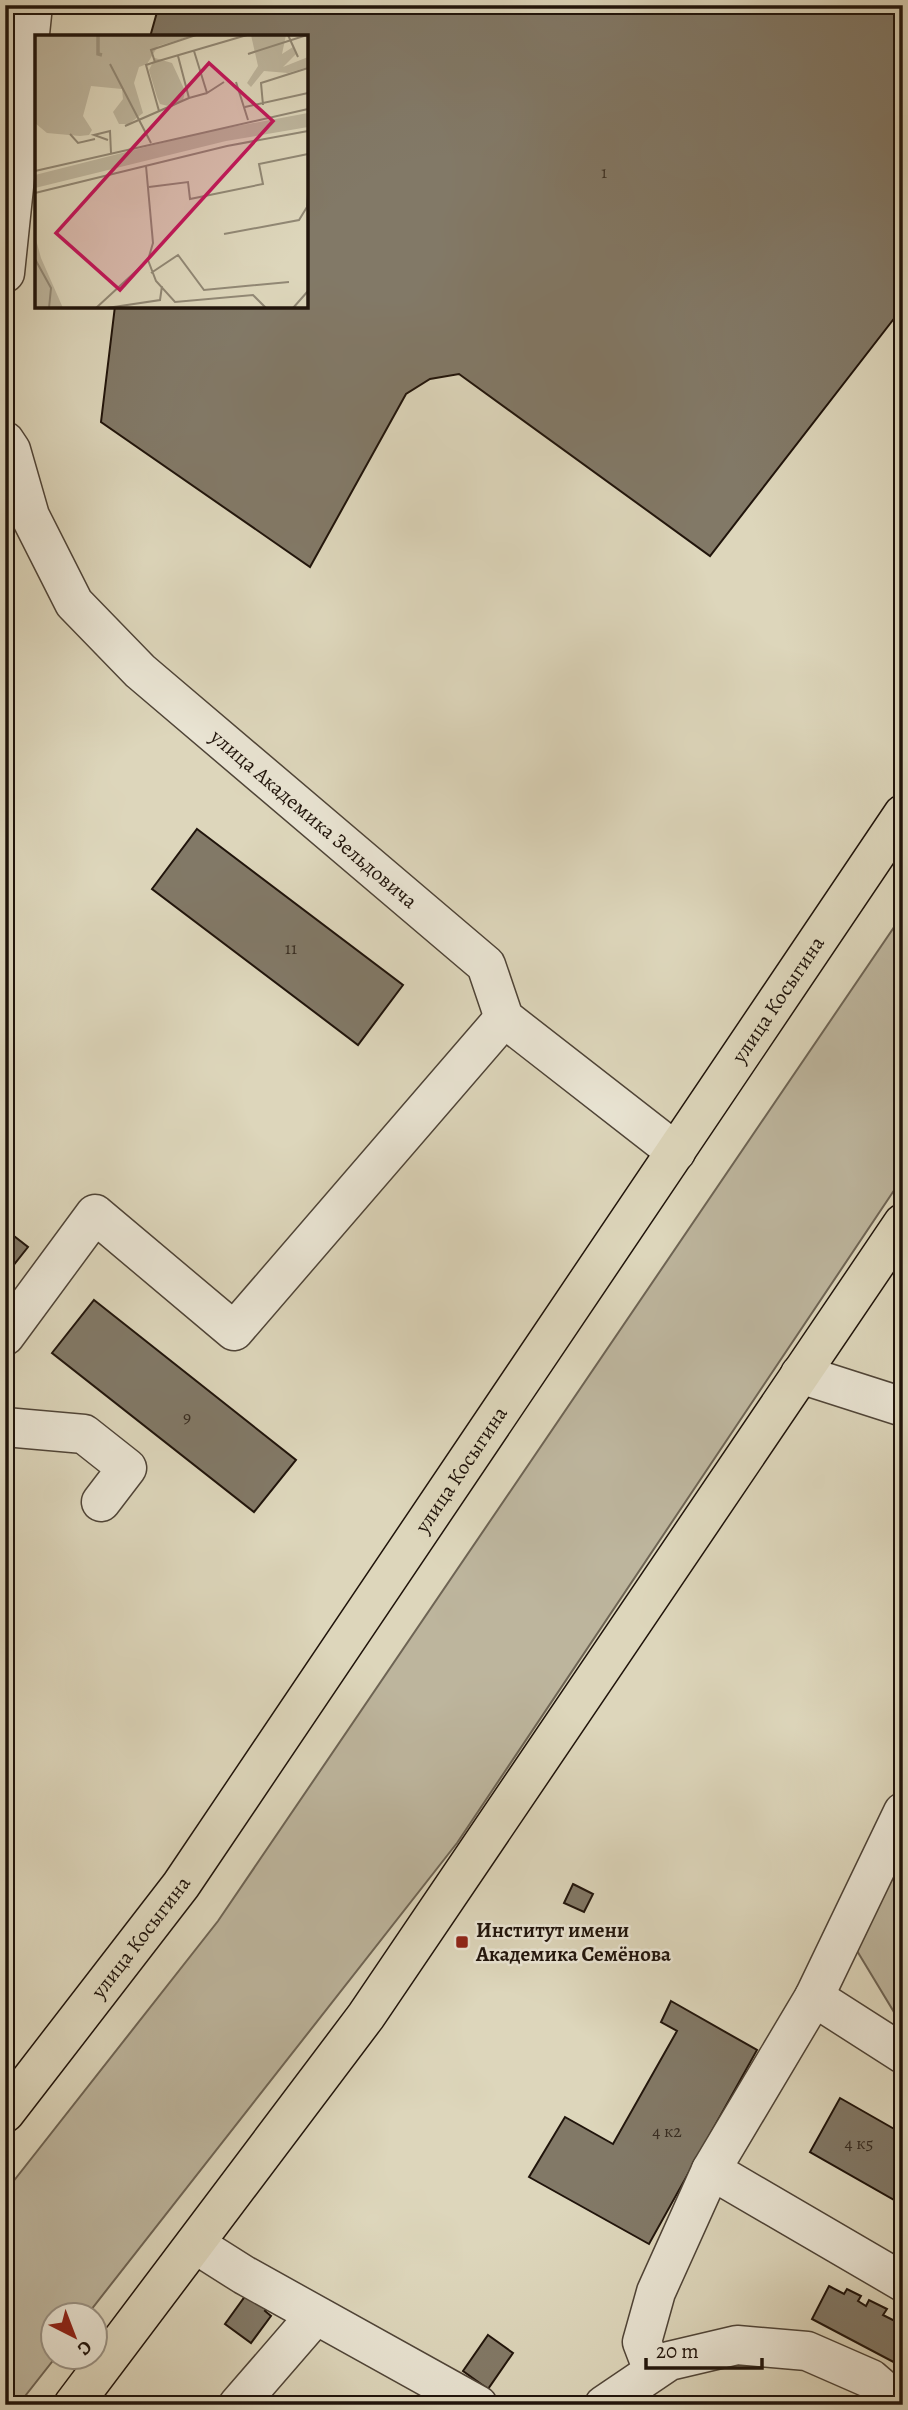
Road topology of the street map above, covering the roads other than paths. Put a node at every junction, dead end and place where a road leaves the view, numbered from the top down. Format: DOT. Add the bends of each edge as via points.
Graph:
graph roads {
  1 [pos="33,5"];
  2 [pos="5,273"];
  3 [pos="5,441"];
  4 [pos="903,814"];
  5 [pos="504,1018"];
  6 [pos="676,1152"];
  7 [pos="903,1223"];
  8 [pos="5,1336"];
  9 [pos="800,1374"];
  10 [pos="903,1406"];
  11 [pos="5,1427"];
  12 [pos="101,1502"];
  13 [pos="903,1812"];
  14 [pos="814,1997"];
  15 [pos="903,2054"];
  16 [pos="5,2113"];
  17 [pos="711,2170"];
  18 [pos="195,2244"];
  19 [pos="903,2282"];
  20 [pos="315,2316"];
  21 [pos="653,2371"];
  22 [pos="73,2405"];
  23 [pos="238,2405"];
  24 [pos="478,2405"];
  25 [pos="604,2405"];
  26 [pos="901,2405"];
  1 -- 2 [label="street"];
  3 -- 5 [label="street, улица Академика Зельдовича" via="30,516 74,603 140,671 486,965"];
  4 -- 6 [label="main road, улица Косыгина"];
  5 -- 6 [label="street"];
  5 -- 8 [label="street" via="234,1331 87,1208"];
  6 -- 16 [label="main road, улица Косыгина" via="181,1885"];
  7 -- 9 [label="main road"];
  9 -- 10 [label="street"];
  9 -- 18 [label="main road" via="366,2016"];
  11 -- 12 [label="street" via="84,1434 117,1459 127,1468"];
  13 -- 14 [label="street"];
  14 -- 15 [label="street"];
  14 -- 17 [label="street"];
  17 -- 19 [label="street"];
  17 -- 21 [label="street" via="656,2292 642,2342"];
  18 -- 20 [label="street"];
  18 -- 22 [label="main road"];
  20 -- 23 [label="street"];
  20 -- 24 [label="street"];
  21 -- 25 [label="street"];
  21 -- 26 [label="street" via="669,2361 737,2344 807,2351 871,2379"];
}
